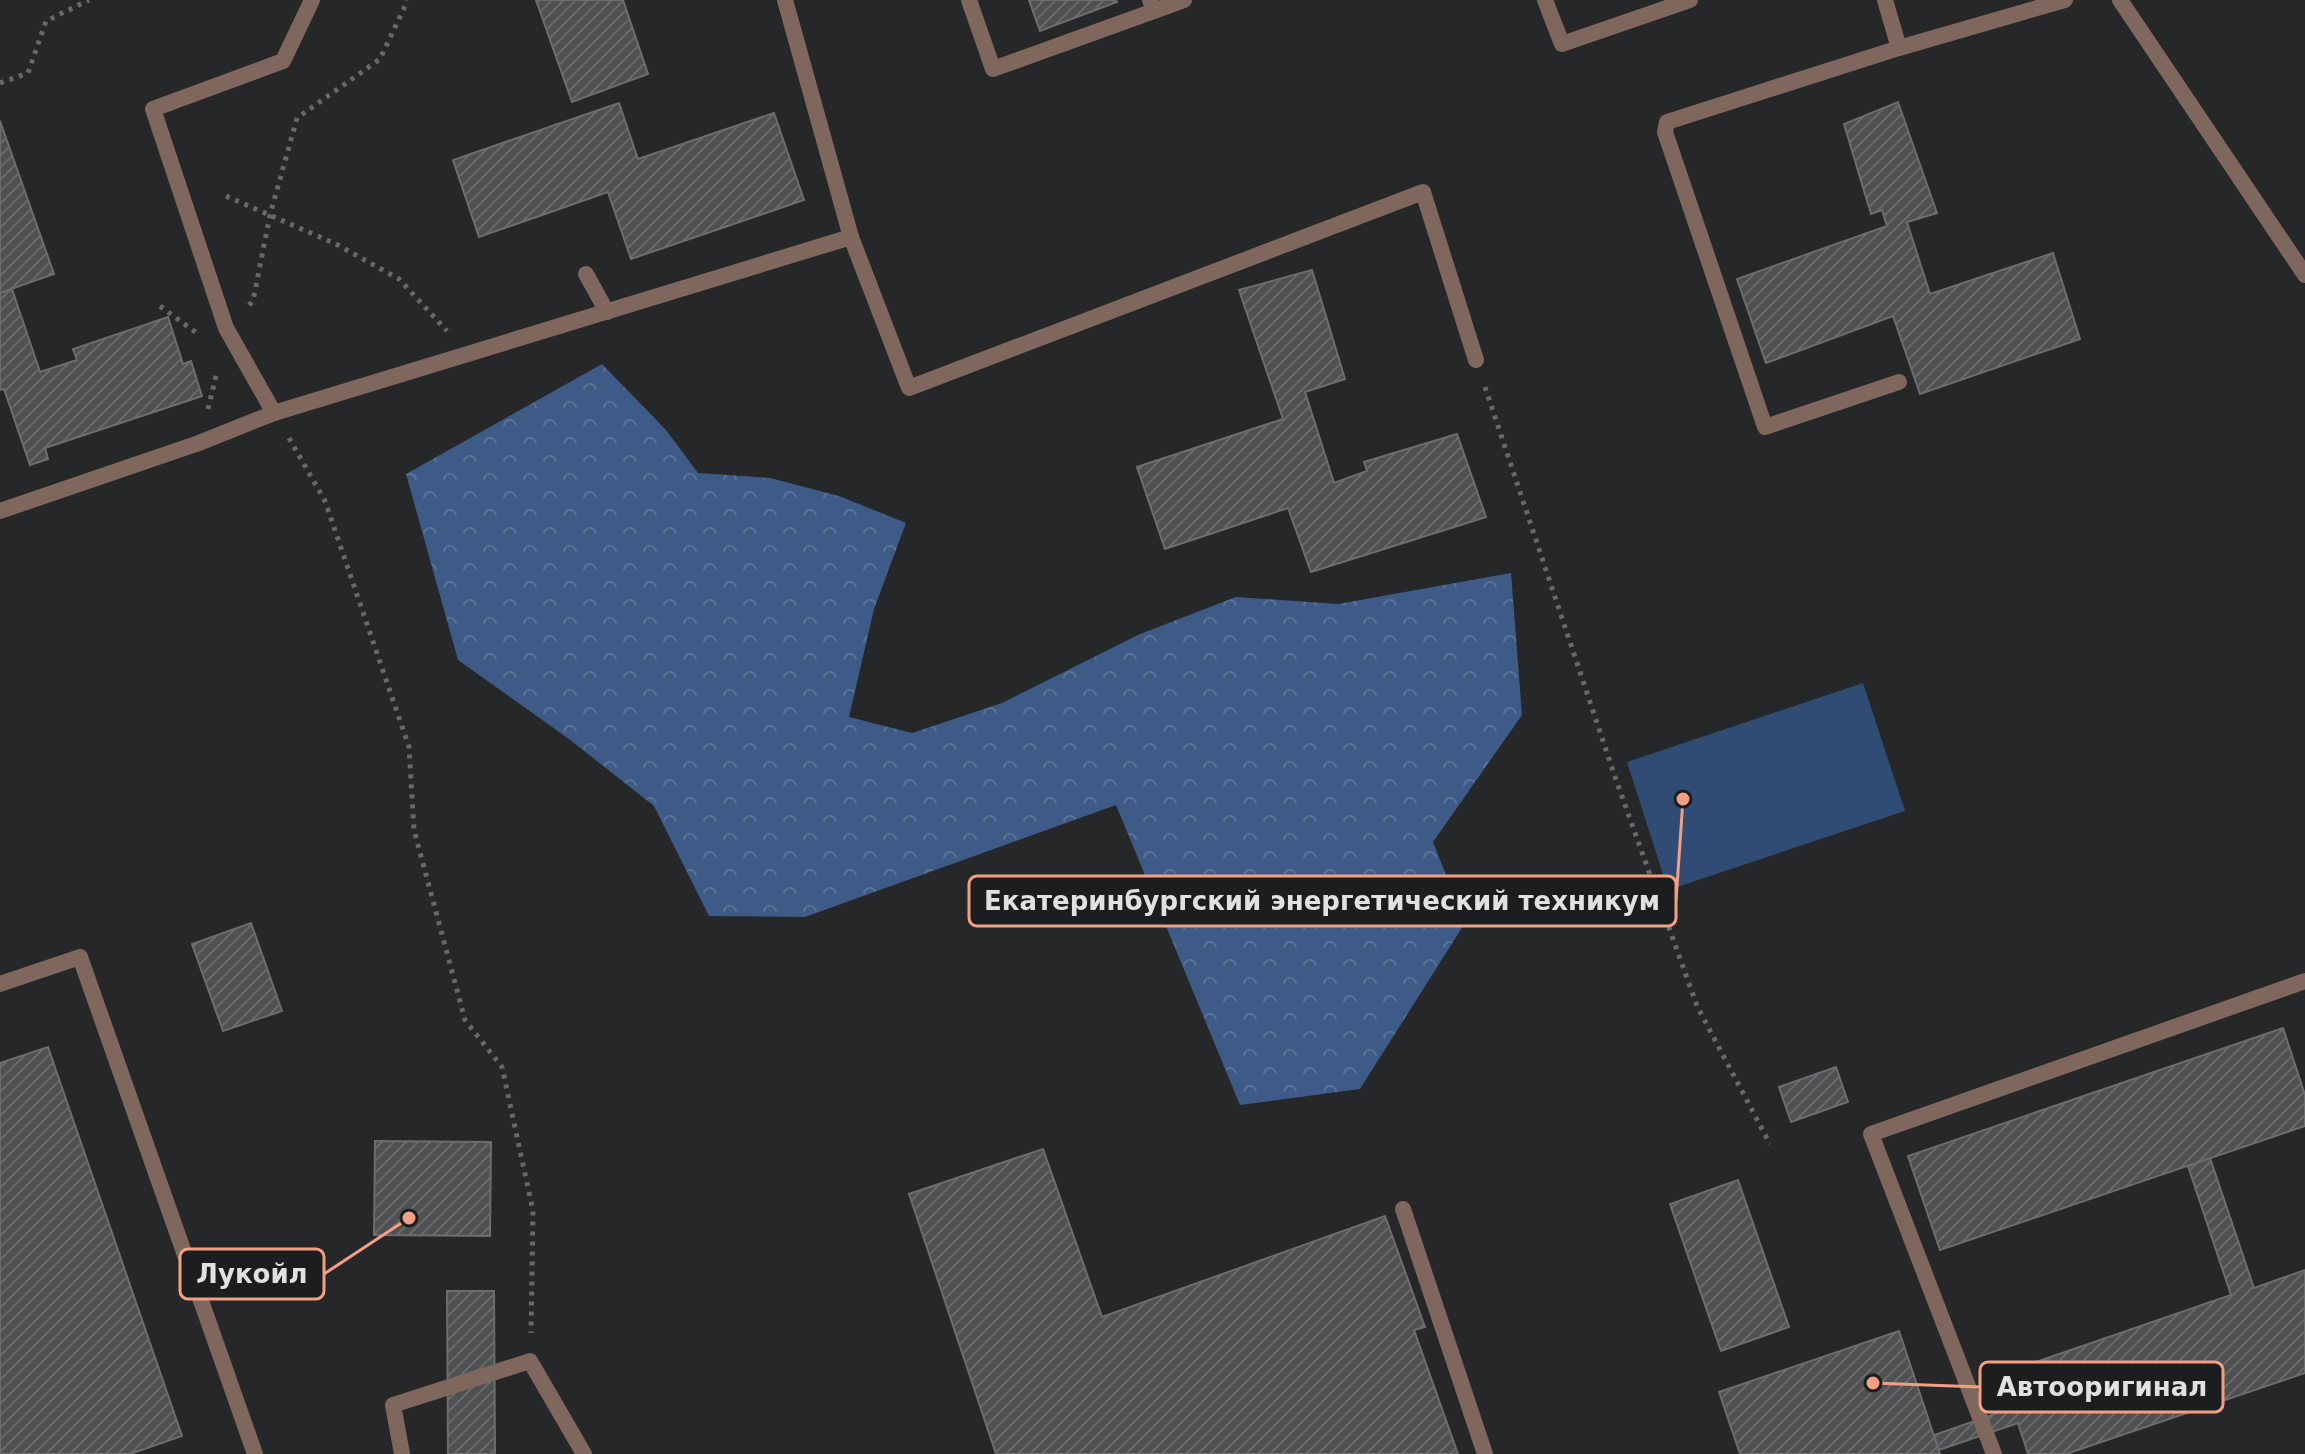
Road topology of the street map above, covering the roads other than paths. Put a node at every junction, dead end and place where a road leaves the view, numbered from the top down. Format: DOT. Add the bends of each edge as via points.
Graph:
graph roads {
  1 [pos="312,0"];
  2 [pos="785,0"];
  3 [pos="969,0"];
  4 [pos="1184,0"];
  5 [pos="1545,0"];
  6 [pos="1690,0"];
  7 [pos="1885,0"];
  8 [pos="2065,0"];
  9 [pos="2120,0"];
  10 [pos="1152,6"];
  11 [pos="1899,48"];
  12 [pos="851,237"];
  13 [pos="586,274"];
  14 [pos="2305,275"];
  15 [pos="607,312"];
  16 [pos="1476,360"];
  17 [pos="1899,382"];
  18 [pos="274,413"];
  19 [pos="0,511"];
  20 [pos="2305,981"];
  21 [pos="0,984"];
  22 [pos="1403,1209"];
  23 [pos="255,1454"];
  24 [pos="402,1454"];
  25 [pos="584,1454"];
  26 [pos="1485,1454"];
  27 [pos="1994,1454"];
  1 -- 18 [label="street" via="283,61 153,109 226,328"];
  2 -- 12 [label="street"];
  3 -- 10 [label="street" via="993,69"];
  4 -- 10 [label="street"];
  5 -- 6 [label="street" via="1562,44"];
  7 -- 11 [label="street"];
  8 -- 11 [label="street"];
  9 -- 14 [label="street"];
  11 -- 17 [label="street" via="1667,122 1665,132 1765,427"];
  12 -- 15 [label="street"];
  12 -- 16 [label="street" via="909,388 1423,192"];
  13 -- 15 [label="street"];
  15 -- 18 [label="street"];
  18 -- 19 [label="street"];
  20 -- 27 [label="street" via="1871,1134"];
  21 -- 23 [label="street" via="80,957"];
  22 -- 26 [label="street"];
  24 -- 25 [label="street" via="393,1405 530,1361"];
}
